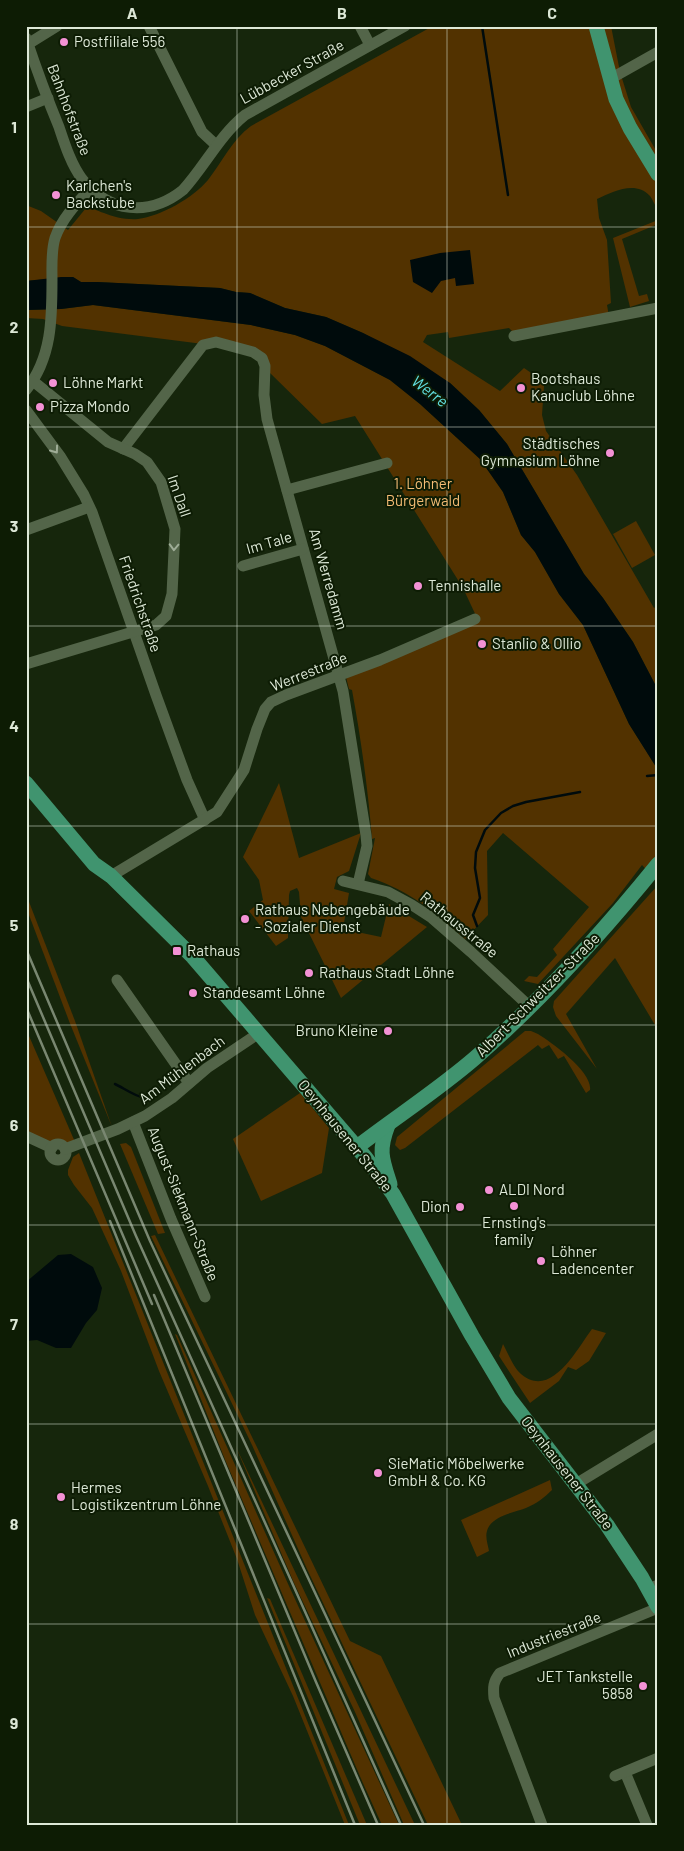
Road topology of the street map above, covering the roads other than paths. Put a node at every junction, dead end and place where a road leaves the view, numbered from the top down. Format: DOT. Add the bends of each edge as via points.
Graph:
graph roads {
  1 [pos="57,26"];
  2 [pos="149,26"];
  3 [pos="360,26"];
  4 [pos="405,26"];
  5 [pos="596,26"];
  6 [pos="27,41"];
  7 [pos="370,45"];
  8 [pos="658,52"];
  9 [pos="610,79"];
  10 [pos="48,98"];
  11 [pos="26,107"];
  12 [pos="216,145"];
  13 [pos="658,174"];
  14 [pos="91,188"];
  15 [pos="658,308"];
  16 [pos="514,336"];
  17 [pos="29,385"];
  18 [pos="26,410"];
  19 [pos="123,449"];
  20 [pos="387,463"];
  21 [pos="287,490"];
  22 [pos="89,507"];
  23 [pos="26,530"];
  24 [pos="303,549"];
  25 [pos="243,566"];
  26 [pos="475,619"];
  27 [pos="134,631"];
  28 [pos="26,664"];
  29 [pos="340,675"];
  30 [pos="26,783"];
  31 [pos="204,820"];
  32 [pos="656,866"];
  33 [pos="111,876"];
  34 [pos="343,881"];
  35 [pos="358,884"];
  36 [pos="117,980"];
  37 [pos="530,1008"];
  38 [pos="259,1033"];
  39 [pos="189,1083"];
  40 [pos="134,1122"];
  41 [pos="388,1126"];
  42 [pos="26,1136"];
  43 [pos="357,1147"];
  44 [pos="393,1194"];
  45 [pos="205,1297"];
  46 [pos="658,1434"];
  47 [pos="576,1484"];
  48 [pos="653,1587"];
  49 [pos="658,1607"];
  50 [pos="658,1758"];
  51 [pos="542,1825"];
  52 [pos="647,1825"];
  1 -- 6 [label="street"];
  2 -- 12 [label="street" via="202,132"];
  3 -- 7 [label="street"];
  4 -- 7 [label="street, Lübbecker Straße"];
  5 -- 9 [label="main road"];
  6 -- 10 [label="street, Bahnhofstraße"];
  7 -- 12 [label="street, Lübbecker Straße" via="253,109 236,121"];
  8 -- 9 [label="street"];
  9 -- 13 [label="main road" via="626,120"];
  10 -- 11 [label="street"];
  10 -- 14 [label="street, Bahnhofstraße" via="74,166"];
  12 -- 14 [label="street, Lübbecker Straße" via="183,190 158,204 140,208 118,205 100,197"];
  14 -- 17 [label="street" via="64,220 55,239 50,337"];
  15 -- 16 [label="street"];
  17 -- 19 [label="street, Im Dall" via="108,442"];
  18 -- 22 [label="street, Friedrichstraße, one-way" via="60,456"];
  19 -- 21 [label="street, Am Werredamm" via="203,345 216,342 253,352 262,358 267,419"];
  19 -- 27 [label="street, Im Dall, one-way" via="147,462 156,473 175,529 170,607 156,625"];
  20 -- 21 [label="street"];
  21 -- 24 [label="street, Am Werredamm"];
  22 -- 23 [label="street"];
  22 -- 27 [label="street, Friedrichstraße"];
  24 -- 25 [label="street, Im Tale"];
  24 -- 29 [label="street, Am Werredamm"];
  26 -- 29 [label="street, Werrestraße"];
  27 -- 28 [label="street, Im Dall"];
  27 -- 31 [label="street, Friedrichstraße"];
  29 -- 31 [label="street, Werrestraße" via="272,702 261,717 244,770 217,812"];
  29 -- 35 [label="street" via="367,846"];
  30 -- 33 [label="main road, Oeynhausener Straße" via="94,864"];
  31 -- 33 [label="street, Werrestraße"];
  32 -- 37 [label="main road, Albert-Schweitzer-Straße" via="593,941"];
  33 -- 38 [label="main road, Oeynhausener Straße" via="178,941"];
  34 -- 35 [label="street, Rathausstraße"];
  35 -- 37 [label="street, Rathausstraße" via="388,892 432,918"];
  36 -- 39 [label="street"];
  37 -- 41 [label="main road, Albert-Schweitzer-Straße" via="475,1058"];
  38 -- 39 [label="street, Am Mühlenbach"];
  38 -- 43 [label="main road, Oeynhausener Straße"];
  39 -- 40 [label="street, Am Mühlenbach"];
  40 -- 42 [label="street, Am Mühlenbach" via="66,1149 65,1156 58,1160 51,1156 52,1148"];
  40 -- 45 [label="street, August-Siekmann-Straße"];
  41 -- 43 [label="main road, Albert-Schweitzer-Straße"];
  41 -- 44 [label="main road" via="380,1151"];
  43 -- 44 [label="main road, Oeynhausener Straße"];
  44 -- 47 [label="main road, Oeynhausener Straße" via="509,1398"];
  46 -- 47 [label="street"];
  47 -- 48 [label="main road, Oeynhausener Straße"];
  48 -- 49 [label="main road, Oeynhausener Straße"];
  49 -- 51 [label="street, Industriestraße" via="500,1673 495,1679 494,1698"];
  50 -- 52 [label="street" via="620,1774"];
}
